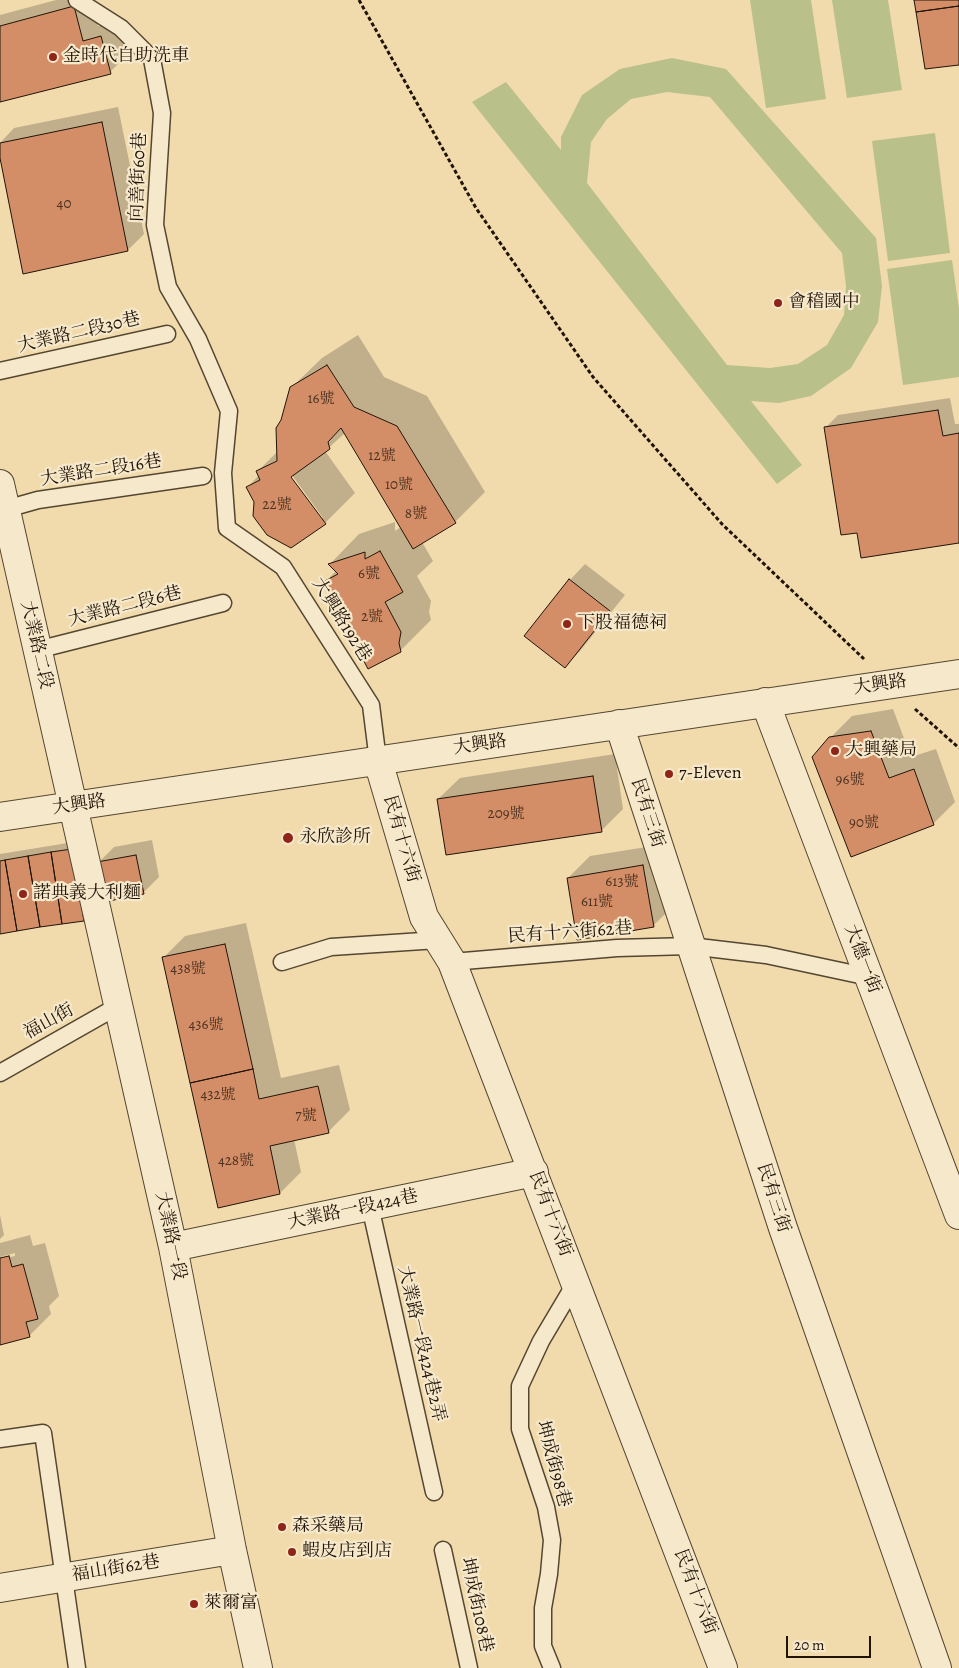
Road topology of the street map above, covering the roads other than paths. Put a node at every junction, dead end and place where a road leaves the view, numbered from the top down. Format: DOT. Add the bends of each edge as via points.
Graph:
graph roads {
  1 [pos="77,0"];
  2 [pos="167,334"];
  3 [pos="0,371"];
  4 [pos="203,476"];
  5 [pos="3,496"];
  6 [pos="227,528"];
  7 [pos="223,603"];
  8 [pos="37,650"];
  9 [pos="959,674"];
  10 [pos="766,702"];
  11 [pos="619,724"];
  12 [pos="378,760"];
  13 [pos="72,806"];
  14 [pos="0,817"];
  15 [pos="690,946"];
  16 [pos="445,951"];
  17 [pos="282,962"];
  18 [pos="869,977"];
  19 [pos="118,1006"];
  20 [pos="0,1073"];
  21 [pos="534,1172"];
  22 [pos="370,1206"];
  23 [pos="959,1215"];
  24 [pos="173,1247"];
  25 [pos="576,1282"];
  26 [pos="0,1439"];
  27 [pos="434,1492"];
  28 [pos="232,1550"];
  29 [pos="444,1550"];
  30 [pos="63,1578"];
  31 [pos="0,1588"];
  32 [pos="77,1668"];
  33 [pos="258,1668"];
  34 [pos="470,1668"];
  35 [pos="552,1668"];
  36 [pos="724,1668"];
  37 [pos="937,1668"];
  1 -- 6 [label="lane, 向善街60巷" via="121,28 152,59 162,113 155,225 168,287 198,339 229,411 223,473"];
  2 -- 3 [label="lane, 大業路二段30巷"];
  4 -- 5 [label="lane, 大業路二段16巷" via="38,500"];
  5 -- 8 [label="street, 大業路二段"];
  6 -- 12 [label="lane, 大興路192巷" via="283,567 371,705"];
  7 -- 8 [label="lane, 大業路二段6巷"];
  8 -- 13 [label="street, 大業路二段"];
  9 -- 10 [label="street, 大興路"];
  10 -- 11 [label="street, 大興路"];
  10 -- 18 [label="street, 大德一街"];
  11 -- 12 [label="street, 大興路"];
  11 -- 15 [label="street, 民有三街"];
  12 -- 13 [label="street, 大興路"];
  12 -- 16 [label="street, 民有十六街" via="424,917"];
  13 -- 14 [label="street, 大興路"];
  13 -- 19 [label="street, 大業路一段"];
  15 -- 16 [label="lane, 民有十六街62巷"];
  15 -- 18 [label="lane, 民有十六街62巷" via="766,954"];
  15 -- 37 [label="street, 民有三街" via="783,1228"];
  16 -- 17 [label="lane, 民有十六街62巷" via="331,947"];
  16 -- 21 [label="street, 民有十六街"];
  18 -- 23 [label="street, 大德一街"];
  19 -- 20 [label="lane, 福山街"];
  19 -- 24 [label="street, 大業路一段"];
  21 -- 22 [label="street, 大業路一段424巷"];
  21 -- 25 [label="street, 民有十六街"];
  22 -- 24 [label="street, 大業路一段424巷"];
  22 -- 27 [label="lane, 大業路一段424巷2弄"];
  24 -- 28 [label="street, 大業路一段"];
  25 -- 35 [label="lane, 坤成街98巷" via="541,1341 520,1386 520,1429 546,1507 552,1540 543,1608 543,1646"];
  25 -- 36 [label="street, 民有十六街"];
  26 -- 30 [label="lane" via="42,1432"];
  28 -- 30 [label="street, 福山街62巷"];
  28 -- 33 [label="street, 大業路一段"];
  29 -- 34 [label="lane, 坤成街108巷"];
  30 -- 31 [label="street, 福山街62巷"];
  30 -- 32 [label="lane"];
}
